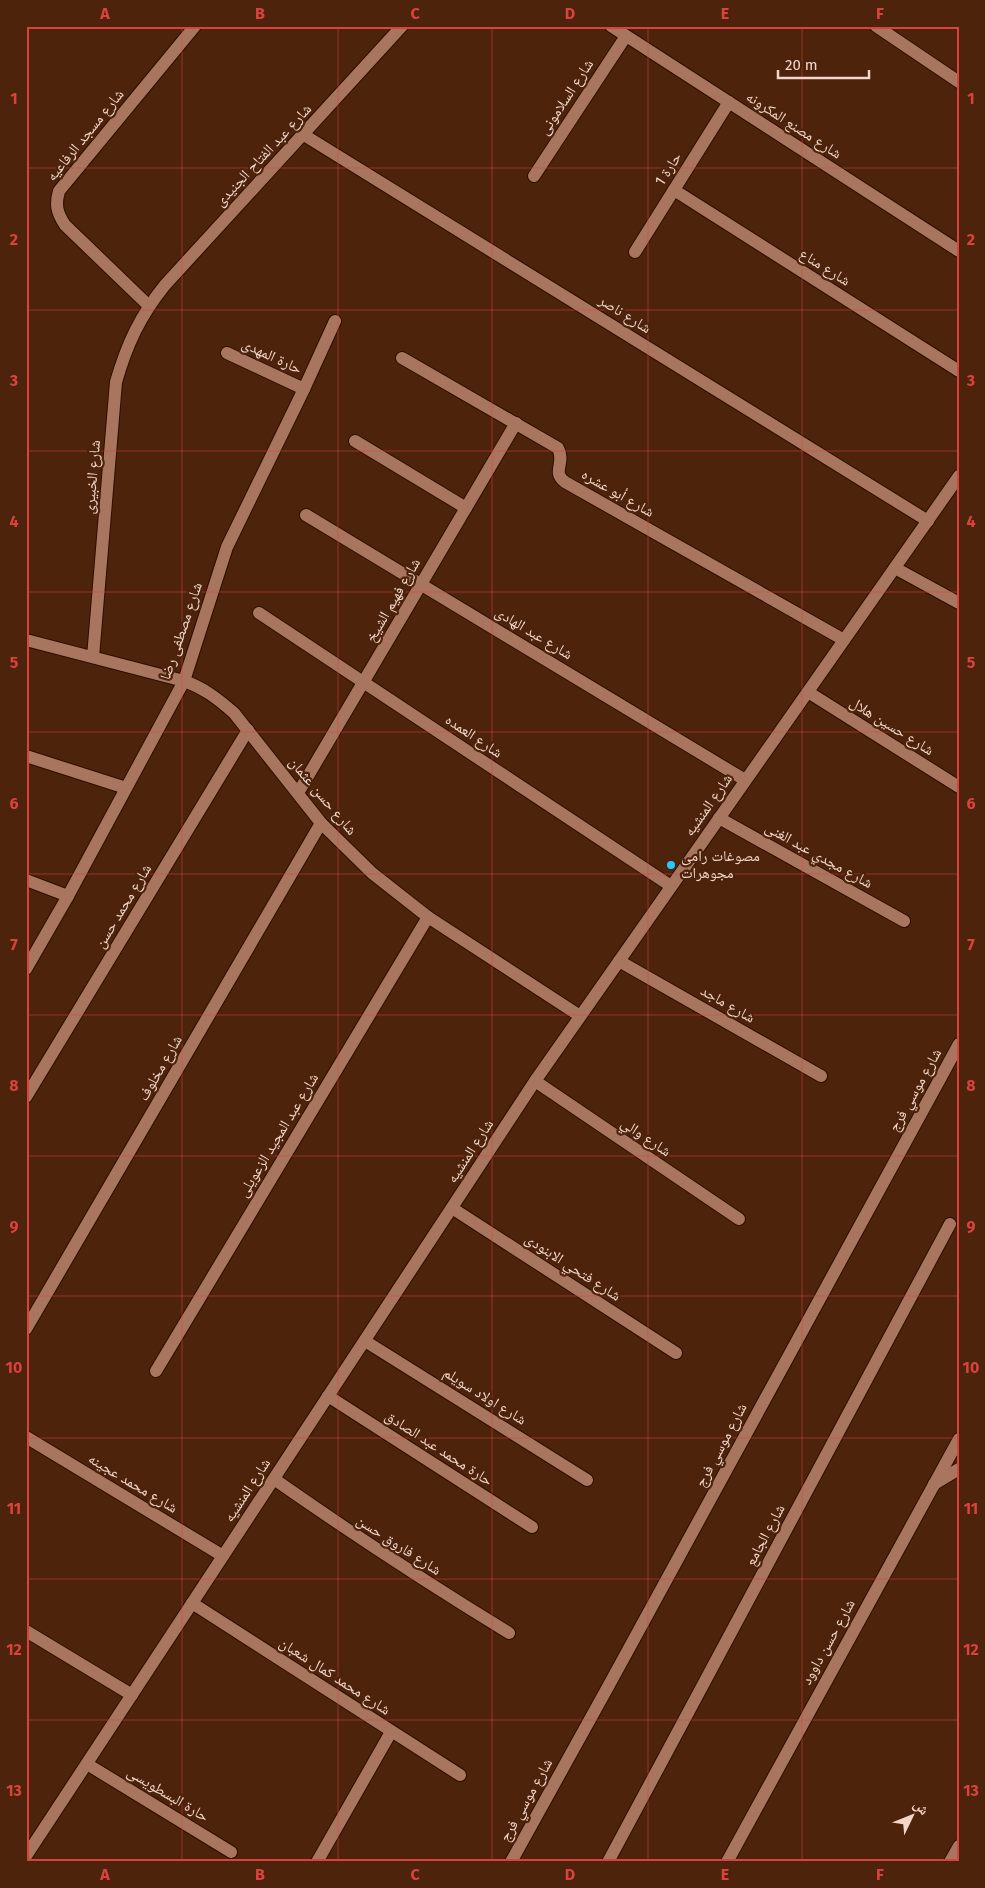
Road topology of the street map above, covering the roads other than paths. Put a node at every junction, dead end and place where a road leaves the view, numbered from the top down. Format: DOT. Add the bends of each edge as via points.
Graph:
graph roads {
  1 [pos="195,26"];
  2 [pos="402,26"];
  3 [pos="611,26"];
  4 [pos="876,26"];
  5 [pos="626,36"];
  6 [pos="959,82"];
  7 [pos="729,102"];
  8 [pos="304,135"];
  9 [pos="534,176"];
  10 [pos="674,190"];
  11 [pos="959,250"];
  12 [pos="635,252"];
  13 [pos="149,306"];
  14 [pos="335,321"];
  15 [pos="227,352"];
  16 [pos="402,358"];
  17 [pos="959,371"];
  18 [pos="304,389"];
  19 [pos="516,423"];
  20 [pos="355,442"];
  21 [pos="959,476"];
  22 [pos="466,508"];
  23 [pos="306,515"];
  24 [pos="928,521"];
  25 [pos="896,568"];
  26 [pos="421,584"];
  27 [pos="959,603"];
  28 [pos="259,613"];
  29 [pos="26,640"];
  30 [pos="844,640"];
  31 [pos="93,657"];
  32 [pos="184,681"];
  33 [pos="363,682"];
  34 [pos="808,692"];
  35 [pos="248,730"];
  36 [pos="26,756"];
  37 [pos="745,780"];
  38 [pos="959,787"];
  39 [pos="126,788"];
  40 [pos="298,793"];
  41 [pos="719,818"];
  42 [pos="321,823"];
  43 [pos="26,880"];
  44 [pos="671,886"];
  45 [pos="68,896"];
  46 [pos="428,917"];
  47 [pos="904,921"];
  48 [pos="619,961"];
  49 [pos="26,969"];
  50 [pos="580,1016"];
  51 [pos="959,1044"];
  52 [pos="821,1076"];
  53 [pos="536,1081"];
  54 [pos="26,1097"];
  55 [pos="452,1208"];
  56 [pos="739,1219"];
  57 [pos="950,1224"];
  58 [pos="26,1329"];
  59 [pos="365,1341"];
  60 [pos="676,1353"];
  61 [pos="156,1370"];
  62 [pos="328,1396"];
  63 [pos="26,1437"];
  64 [pos="959,1439"];
  65 [pos="959,1469"];
  66 [pos="274,1479"];
  67 [pos="587,1480"];
  68 [pos="934,1484"];
  69 [pos="532,1527"];
  70 [pos="223,1556"];
  71 [pos="192,1603"];
  72 [pos="26,1631"];
  73 [pos="509,1633"];
  74 [pos="132,1695"];
  75 [pos="391,1732"];
  76 [pos="87,1764"];
  77 [pos="460,1775"];
  78 [pos="959,1846"];
  79 [pos="232,1852"];
  80 [pos="26,1856"];
  81 [pos="317,1862"];
  82 [pos="511,1862"];
  83 [pos="608,1862"];
  84 [pos="727,1862"];
  85 [pos="950,1862"];
  1 -- 13 [label="street, شارع مسجد الرفاعيه" via="66,182 56,203 64,225"];
  2 -- 8 [label="street, شارع عبد الفتاح الجنيدى"];
  3 -- 5 [label="street, شارع مصنع المكرونه"];
  4 -- 6 [label="street"];
  5 -- 7 [label="street, شارع مصنع المكرونه"];
  5 -- 9 [label="street, شارع السلامونى"];
  7 -- 10 [label="street, حارة 1"];
  7 -- 11 [label="street, شارع مصنع المكرونه"];
  8 -- 13 [label="street, شارع عبد الفتاح الجنيدى"];
  8 -- 24 [label="street, شارع ناصر"];
  10 -- 12 [label="street, حارة 1"];
  10 -- 17 [label="street, شارع مناع"];
  13 -- 31 [label="street, شارع الخبيرى" via="124,353 116,382"];
  14 -- 18 [label="street, شارع مصطفى رضا"];
  15 -- 18 [label="street, حارة المهدى"];
  16 -- 19 [label="street, شارع أبو عشره"];
  18 -- 32 [label="street, شارع مصطفى رضا" via="226,546"];
  19 -- 22 [label="street, شارع فهيم الشيخ"];
  19 -- 30 [label="street, شارع أبو عشره" via="558,448 562,459 559,475 565,482"];
  20 -- 22 [label="street"];
  21 -- 24 [label="street, شارع المنشيه"];
  22 -- 26 [label="street, شارع فهيم الشيخ"];
  23 -- 26 [label="street, شارع عبد الهادى"];
  24 -- 25 [label="street, شارع المنشيه"];
  25 -- 27 [label="street"];
  25 -- 30 [label="street, شارع المنشيه"];
  26 -- 33 [label="street, شارع فهيم الشيخ"];
  26 -- 37 [label="street, شارع عبد الهادى"];
  28 -- 33 [label="street, شارع العمده"];
  29 -- 31 [label="street, شارع حسن عثمان"];
  30 -- 34 [label="street, شارع المنشيه"];
  31 -- 32 [label="street, شارع حسن عثمان"];
  32 -- 35 [label="street, شارع حسن عثمان" via="217,698"];
  32 -- 39 [label="street, شارع مصطفى رضا"];
  33 -- 40 [label="street, شارع فهيم الشيخ"];
  33 -- 44 [label="street, شارع العمده"];
  34 -- 37 [label="street, شارع المنشيه"];
  34 -- 38 [label="street, شارع حسين هلال"];
  35 -- 40 [label="street, شارع حسن عثمان"];
  35 -- 54 [label="street, شارع محمد حسن"];
  36 -- 39 [label="street"];
  37 -- 41 [label="street, شارع المنشيه"];
  39 -- 45 [label="street, شارع مصطفى رضا"];
  40 -- 42 [label="street, شارع حسن عثمان"];
  41 -- 44 [label="street, شارع المنشيه"];
  41 -- 47 [label="street, شارع مجدي عبد الغنى"];
  42 -- 46 [label="street, شارع حسن عثمان" via="372,873"];
  42 -- 58 [label="street, شارع مخلوف"];
  43 -- 45 [label="street"];
  44 -- 48 [label="street, شارع المنشيه"];
  45 -- 49 [label="street, شارع مصطفى رضا"];
  46 -- 50 [label="street, شارع حسن عثمان"];
  46 -- 61 [label="street, شارع عبد المجيد الزعويلى"];
  48 -- 50 [label="street, شارع المنشيه"];
  48 -- 52 [label="street, شارع ماجد"];
  50 -- 53 [label="street, شارع المنشيه"];
  51 -- 82 [label="street, شارع موسي فرج"];
  53 -- 55 [label="street, شارع المنشيه"];
  53 -- 56 [label="street, شارع والي"];
  55 -- 59 [label="street, شارع المنشيه"];
  55 -- 60 [label="street, شارع فتحي الابنودى"];
  57 -- 83 [label="street, شارع الجامع"];
  59 -- 62 [label="street, شارع المنشيه"];
  59 -- 67 [label="street, شارع اولاد سويلم"];
  62 -- 66 [label="street, شارع المنشيه"];
  62 -- 69 [label="street, حارة محمد عبد الصادق"];
  63 -- 70 [label="street, شارع محمد عجينه"];
  64 -- 68 [label="street, شارع حسن داوود"];
  65 -- 68 [label="street"];
  66 -- 70 [label="street, شارع المنشيه"];
  66 -- 73 [label="street, شارع فاروق حسن" via="351,1534"];
  68 -- 84 [label="street, شارع حسن داوود"];
  70 -- 71 [label="street, شارع المنشيه"];
  71 -- 74 [label="street, شارع المنشيه"];
  71 -- 75 [label="street, شارع محمد كمال شعبان"];
  72 -- 74 [label="street"];
  74 -- 76 [label="street, شارع المنشيه"];
  75 -- 77 [label="street, شارع محمد كمال شعبان"];
  75 -- 81 [label="street"];
  76 -- 79 [label="street, حارة البسطويسى"];
  76 -- 80 [label="street, شارع المنشيه"];
  78 -- 85 [label="street"];
}
